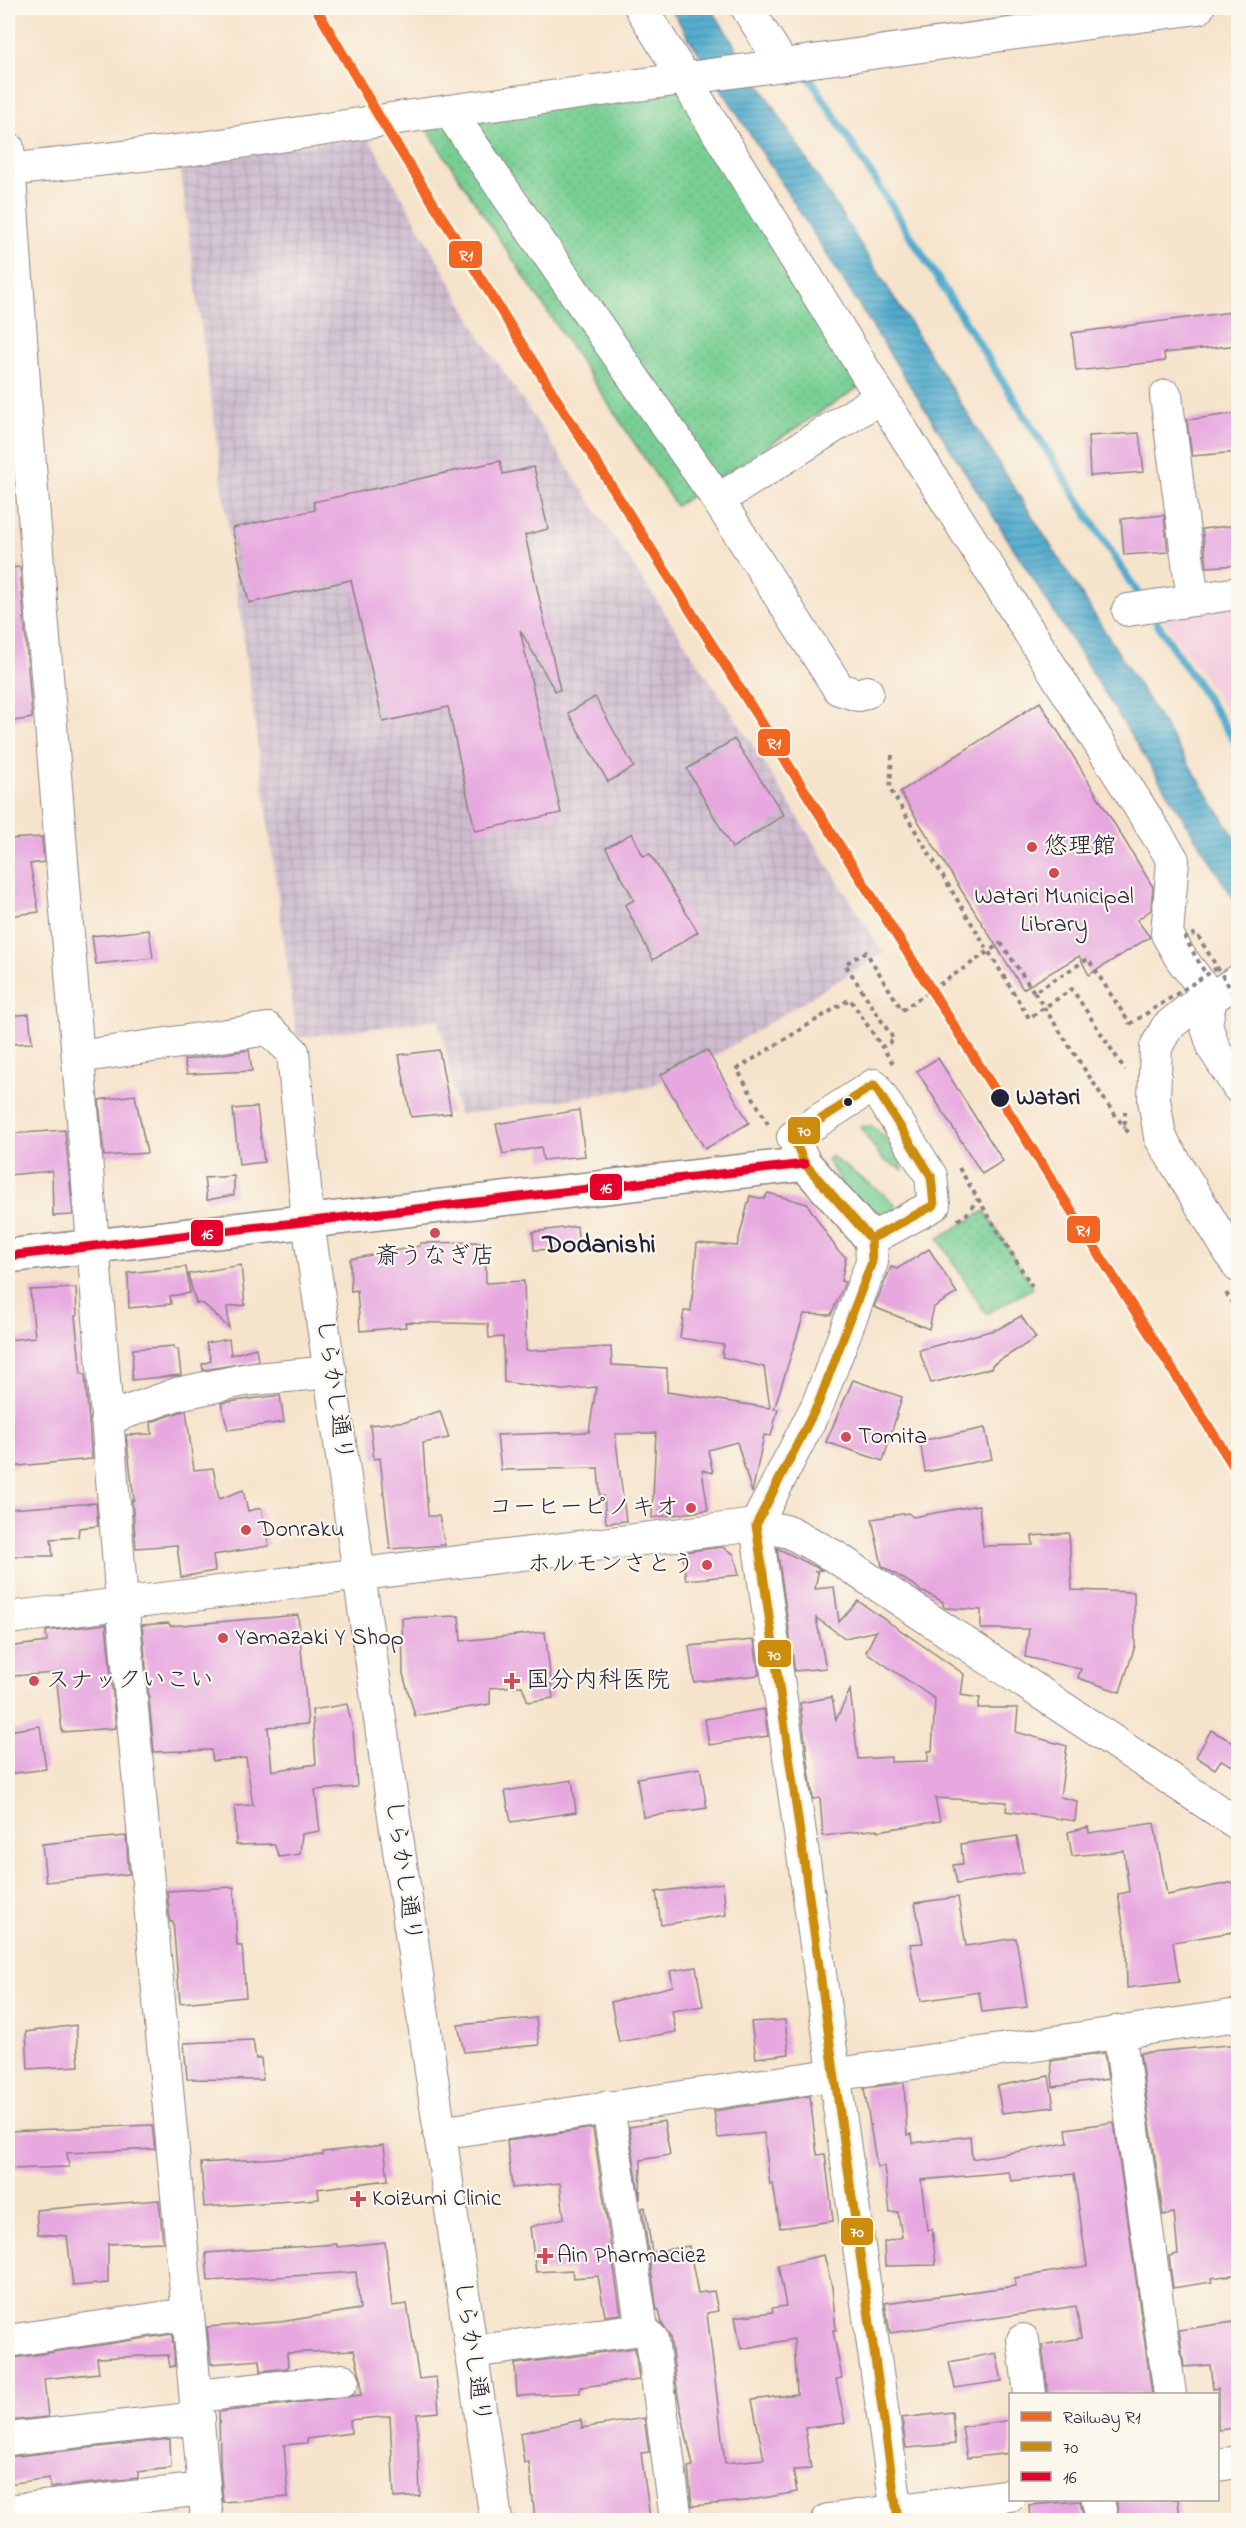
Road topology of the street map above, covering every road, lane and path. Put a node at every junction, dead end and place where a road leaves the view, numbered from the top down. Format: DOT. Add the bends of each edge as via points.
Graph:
graph roads {
  1 [pos="641,8"];
  2 [pos="747,8"];
  3 [pos="1198,8"];
  4 [pos="776,66"];
  5 [pos="694,77"];
  6 [pos="449,111"];
  7 [pos="8,148"];
  8 [pos="8,170"];
  9 [pos="1166,396"];
  10 [pos="881,397"];
  11 [pos="18,442"];
  12 [pos="718,500"];
  13 [pos="1239,593"];
  14 [pos="1193,600"];
  15 [pos="1128,610"];
  16 [pos="867,692"];
  17 [pos="892,755"];
  18 [pos="1228,974"];
  19 [pos="1218,990"];
  20 [pos="1034,992"];
  21 [pos="890,1034"];
  22 [pos="882,1047"];
  23 [pos="78,1056"];
  24 [pos="1125,1070"];
  25 [pos="1239,1087"];
  26 [pos="770,1127"];
  27 [pos="1125,1128"];
  28 [pos="805,1164"];
  29 [pos="308,1222"];
  30 [pos="871,1239"];
  31 [pos="93,1247"];
  32 [pos="8,1256"];
  33 [pos="1239,1266"];
  34 [pos="330,1372"];
  35 [pos="107,1419"];
  36 [pos="756,1525"];
  37 [pos="361,1573"];
  38 [pos="123,1603"];
  39 [pos="8,1618"];
  40 [pos="1239,1824"];
  41 [pos="1239,2015"];
  42 [pos="1119,2031"];
  43 [pos="835,2074"];
  44 [pos="608,2108"];
  45 [pos="439,2133"];
  46 [pos="187,2314"];
  47 [pos="642,2329"];
  48 [pos="1023,2340"];
  49 [pos="8,2341"];
  50 [pos="471,2352"];
  51 [pos="343,2380"];
  52 [pos="1030,2393"];
  53 [pos="1170,2393"];
  54 [pos="198,2407"];
  55 [pos="8,2439"];
  56 [pos="1239,2462"];
  57 [pos="1219,2465"];
  58 [pos="204,2489"];
  59 [pos="1009,2495"];
  60 [pos="1098,2501"];
  61 [pos="16,2510"];
  62 [pos="897,2516"];
  63 [pos="207,2520"];
  64 [pos="496,2520"];
  65 [pos="676,2520"];
  66 [pos="828,2520"];
  67 [pos="1102,2520"];
  1 -- 5 [label="street"];
  2 -- 4 [label="street"];
  3 -- 4 [label="street"];
  4 -- 5 [label="street"];
  5 -- 6 [label="street"];
  5 -- 10 [label="street"];
  6 -- 8 [label="street" via="195,149"];
  6 -- 12 [label="street"];
  7 -- 8 [label="street"];
  8 -- 11 [label="street"];
  9 -- 14 [label="street"];
  10 -- 12 [label="street"];
  10 -- 19 [label="street" via="1173,860 1167,934 1180,957"];
  11 -- 23 [label="street"];
  12 -- 16 [label="street" via="839,689 858,695"];
  13 -- 14 [label="street"];
  14 -- 15 [label="street"];
  17 -- 24 [label="path" via="890,789 1029,1018 1072,989"];
  18 -- 19 [label="street"];
  18 -- 19 [label="path, bridge"];
  18 -- 19 [label="path, bridge" via="1196,933 1185,938"];
  18 -- 20 [label="path, bridge" via="1130,1023 1088,959"];
  19 -- 25 [label="street" via="1206,1024 1214,1049"];
  19 -- 33 [label="street" via="1167,1027 1156,1047 1154,1100 1160,1137"];
  20 -- 21 [label="path, bridge" via="1001,943 902,1010 866,952 845,964"];
  20 -- 27 [label="path, bridge"];
  22 -- 26 [label="path" via="850,999 737,1069"];
  23 -- 29 [label="street, しらかし通り" via="268,1029 293,1052"];
  23 -- 31 [label="street"];
  28 -- 29 [label="main road"];
  28 -- 30 [label="main road"];
  28 -- 30 [label="street" via="793,1137 874,1085 931,1176 934,1205"];
  29 -- 31 [label="main road"];
  29 -- 34 [label="street, しらかし通り"];
  30 -- 36 [label="street" via="872,1262 818,1404"];
  31 -- 32 [label="main road"];
  31 -- 35 [label="street"];
  34 -- 35 [label="street" via="244,1380 188,1392"];
  34 -- 37 [label="street, しらかし通り"];
  35 -- 38 [label="street"];
  36 -- 37 [label="street"];
  36 -- 40 [label="street" via="790,1532 837,1558"];
  36 -- 43 [label="street"];
  37 -- 38 [label="street"];
  37 -- 45 [label="street, しらかし通り"];
  38 -- 39 [label="street"];
  38 -- 46 [label="street"];
  41 -- 42 [label="street"];
  42 -- 43 [label="street"];
  42 -- 53 [label="street"];
  43 -- 44 [label="street"];
  43 -- 62 [label="street"];
  44 -- 45 [label="street"];
  44 -- 47 [label="street"];
  45 -- 50 [label="street, しらかし通り"];
  46 -- 49 [label="street"];
  46 -- 54 [label="street"];
  47 -- 50 [label="street"];
  47 -- 65 [label="street" via="652,2339"];
  48 -- 52 [label="street"];
  50 -- 64 [label="street, しらかし通り"];
  51 -- 54 [label="street"];
  54 -- 55 [label="street"];
  54 -- 58 [label="street"];
  56 -- 57 [label="street"];
  58 -- 61 [label="street"];
  58 -- 63 [label="street"];
  59 -- 62 [label="street"];
  60 -- 67 [label="street"];
  62 -- 66 [label="street"];
}
